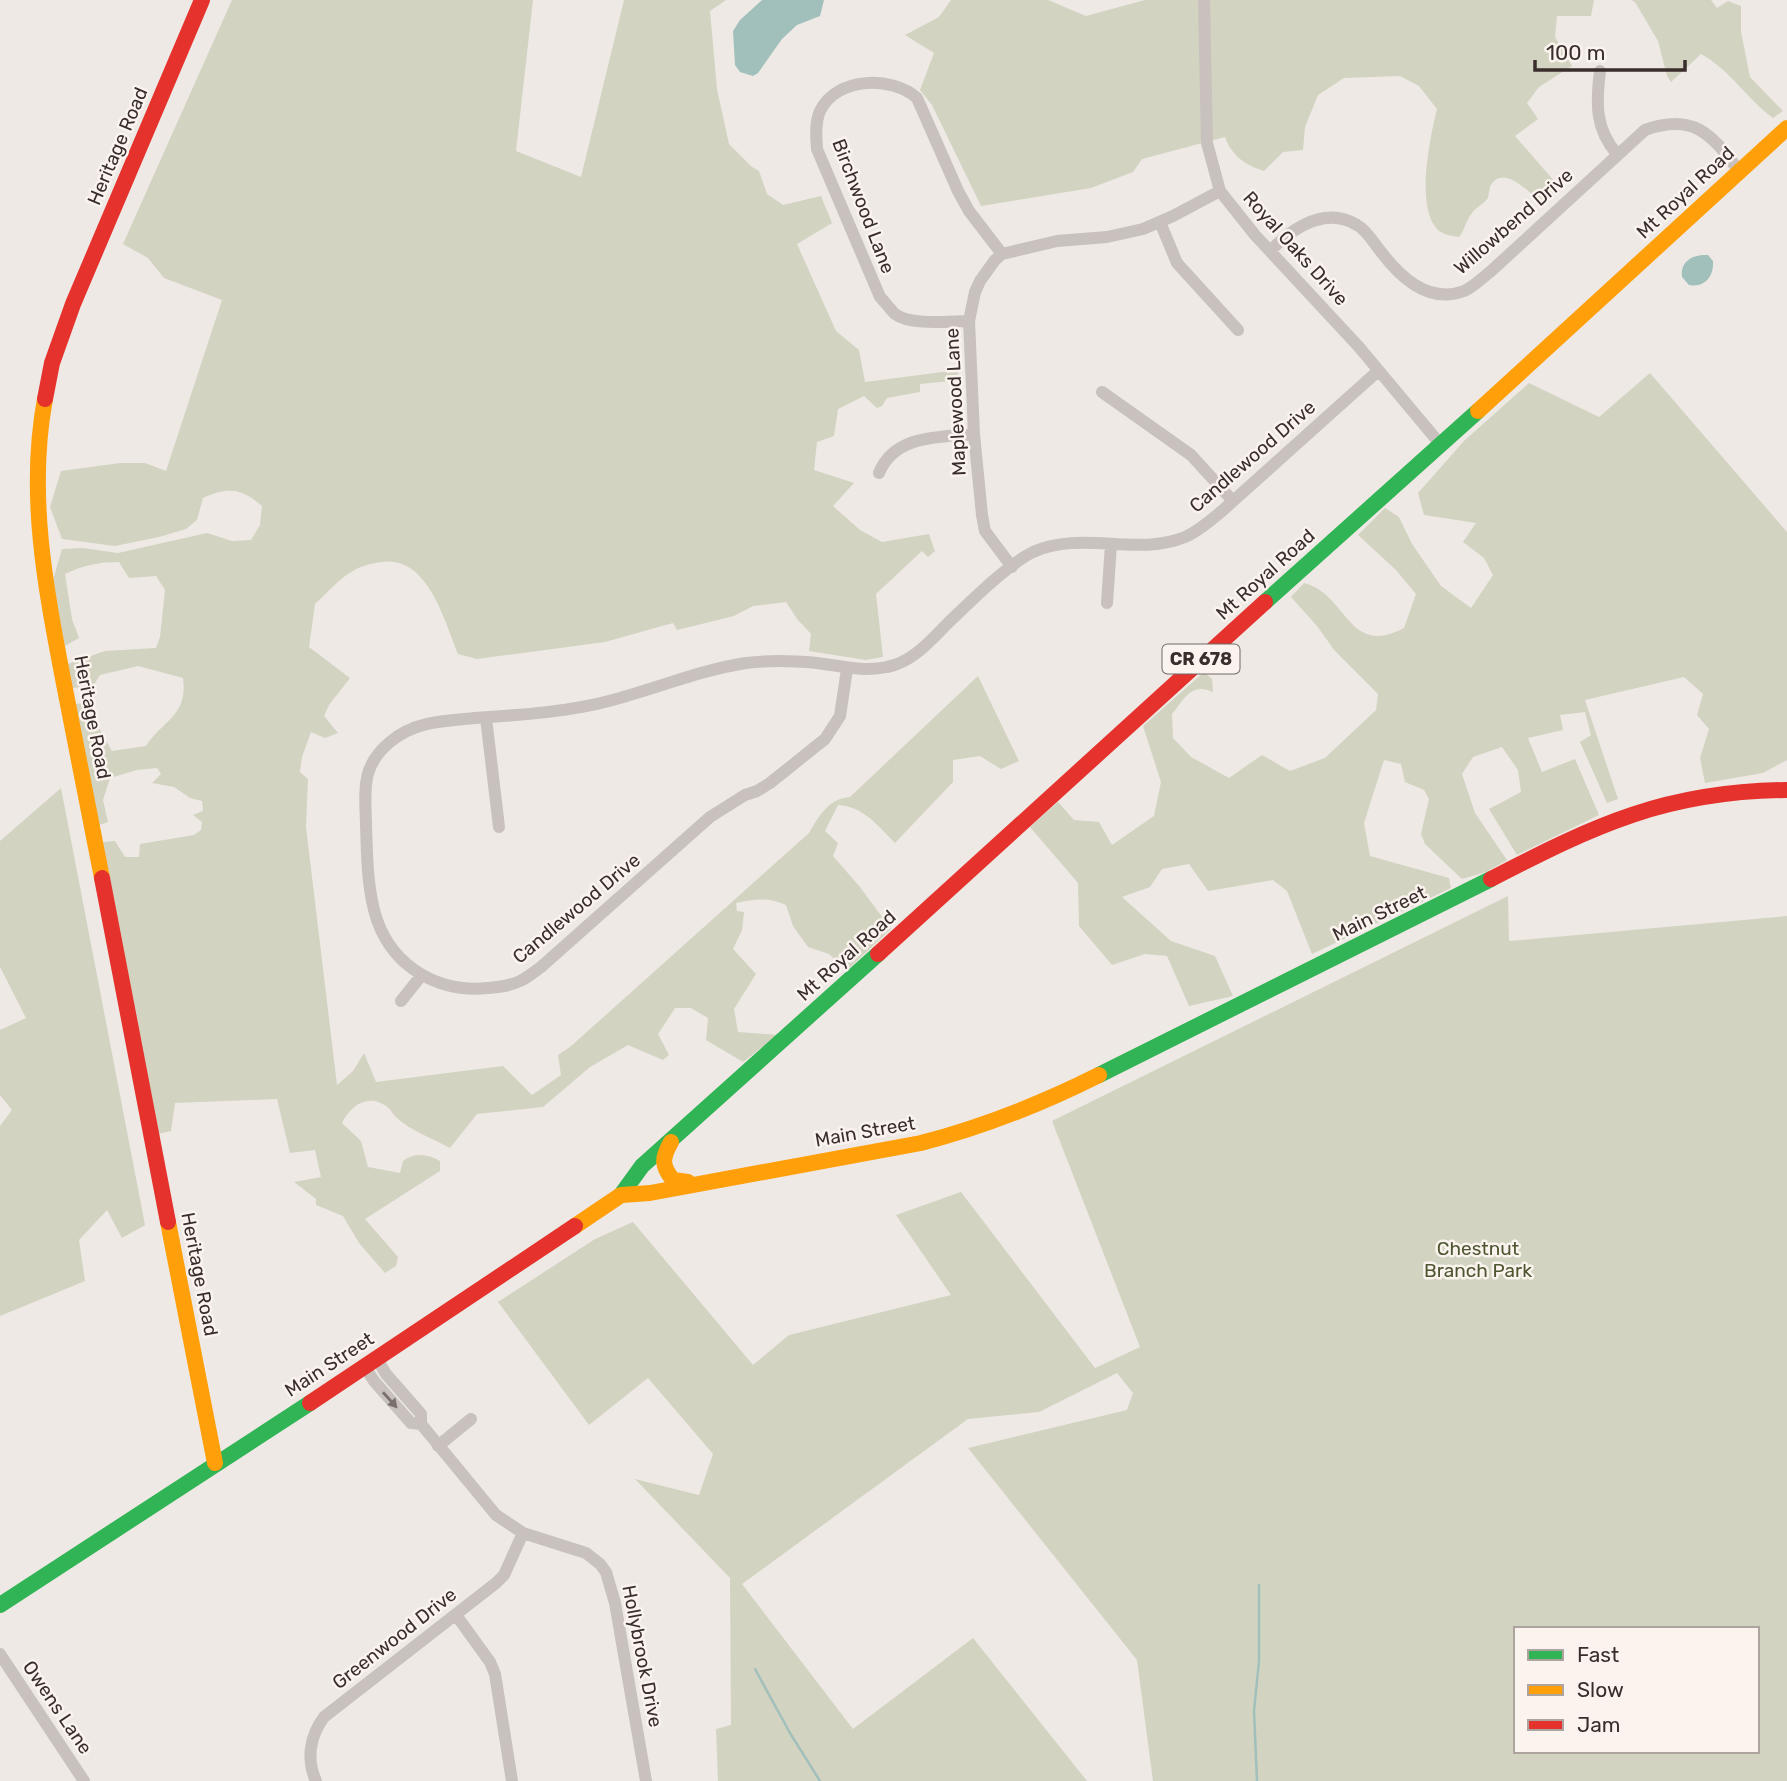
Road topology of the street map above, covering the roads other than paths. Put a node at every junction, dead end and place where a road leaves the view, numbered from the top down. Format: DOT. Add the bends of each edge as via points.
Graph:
graph roads {
  1 [pos="202,0"];
  2 [pos="1204,0"];
  3 [pos="1600,71"];
  4 [pos="1787,128"];
  5 [pos="1617,154"];
  6 [pos="1739,170"];
  7 [pos="1220,191"];
  8 [pos="1160,222"];
  9 [pos="1271,250"];
  10 [pos="1002,254"];
  11 [pos="969,321"];
  12 [pos="1238,330"];
  13 [pos="1378,371"];
  14 [pos="1102,391"];
  15 [pos="974,434"];
  16 [pos="1441,445"];
  17 [pos="879,473"];
  18 [pos="1232,500"];
  19 [pos="1111,544"];
  20 [pos="1012,567"];
  21 [pos="1107,603"];
  22 [pos="847,669"];
  23 [pos="486,718"];
  24 [pos="1787,790"];
  25 [pos="499,827"];
  26 [pos="421,975"];
  27 [pos="401,1001"];
  28 [pos="676,1135"];
  29 [pos="713,1181"];
  30 [pos="621,1195"];
  31 [pos="371,1363"];
  32 [pos="471,1419"];
  33 [pos="438,1446"];
  34 [pos="215,1463"];
  35 [pos="523,1533"];
  36 [pos="0,1605"];
  37 [pos="456,1615"];
  38 [pos="0,1654"];
  39 [pos="84,1781"];
  40 [pos="316,1781"];
  41 [pos="512,1781"];
  42 [pos="646,1781"];
  1 -- 34 [label="main road, Heritage Road" via="58,344 42,414 37,489 48,599"];
  2 -- 7 [label="street, Royal Oaks Drive" via="1208,143"];
  3 -- 5 [label="street" via="1600,128"];
  4 -- 6 [label="main road, Mt Royal Road / CR 678"];
  5 -- 6 [label="street, Willowbend Drive" via="1645,130 1680,123 1708,134"];
  5 -- 9 [label="street, Willowbend Drive" via="1483,278 1457,293 1422,290 1394,269 1358,225 1343,220 1306,223"];
  6 -- 16 [label="main road, Mt Royal Road / CR 678"];
  7 -- 8 [label="street"];
  7 -- 9 [label="street, Royal Oaks Drive"];
  8 -- 10 [label="street" via="1128,233 1057,241"];
  8 -- 12 [label="street" via="1177,263"];
  9 -- 13 [label="street, Royal Oaks Drive"];
  10 -- 11 [label="street, Maplewood Lane" via="980,281"];
  10 -- 11 [label="street, Birchwood Lane" via="969,211 917,98 908,90 877,83 844,88 820,111 817,149 880,297 897,315 912,320"];
  11 -- 15 [label="street, Maplewood Lane"];
  13 -- 16 [label="street, Royal Oaks Drive"];
  13 -- 18 [label="street, Candlewood Drive"];
  14 -- 18 [label="street" via="1191,455"];
  15 -- 17 [label="street" via="904,444 883,462"];
  15 -- 20 [label="street, Maplewood Lane" via="985,531"];
  16 -- 28 [label="main road, Mt Royal Road / CR 678"];
  18 -- 19 [label="street, Candlewood Drive" via="1186,537 1150,545"];
  19 -- 20 [label="street, Candlewood Drive" via="1056,544 1029,554"];
  19 -- 21 [label="street"];
  20 -- 22 [label="street, Candlewood Drive" via="904,662 886,668"];
  22 -- 23 [label="street, Candlewood Drive" via="816,663 747,663 607,702"];
  22 -- 26 [label="street, Candlewood Drive" via="840,716 825,739 770,783 710,817 541,967 519,982 479,989 436,984"];
  23 -- 25 [label="street"];
  23 -- 26 [label="street, Candlewood Drive" via="430,722 408,729 372,758 367,776 366,840 377,919 401,960"];
  24 -- 29 [label="main road, Main Street" via="1671,802 1617,820 1008,1118 942,1138"];
  26 -- 27 [label="street"];
  28 -- 29 [label="main road" via="663,1156 666,1173 682,1182"];
  28 -- 30 [label="main road, Mt Royal Road / CR 678" via="642,1166"];
  29 -- 30 [label="main road, Main Street"];
  30 -- 31 [label="main road, Main Street"];
  31 -- 33 [label="street, Hollybrook Drive" via="374,1381"];
  31 -- 34 [label="main road, Main Street"];
  32 -- 33 [label="street"];
  33 -- 35 [label="street, Hollybrook Drive" via="496,1515"];
  34 -- 36 [label="main road, Main Street"];
  35 -- 37 [label="street, Greenwood Drive" via="504,1575"];
  35 -- 42 [label="street, Hollybrook Drive" via="586,1553 606,1572"];
  37 -- 40 [label="street, Greenwood Drive" via="324,1717 310,1748"];
  37 -- 41 [label="street" via="495,1674"];
  38 -- 39 [label="street, Owens Lane"];
}
